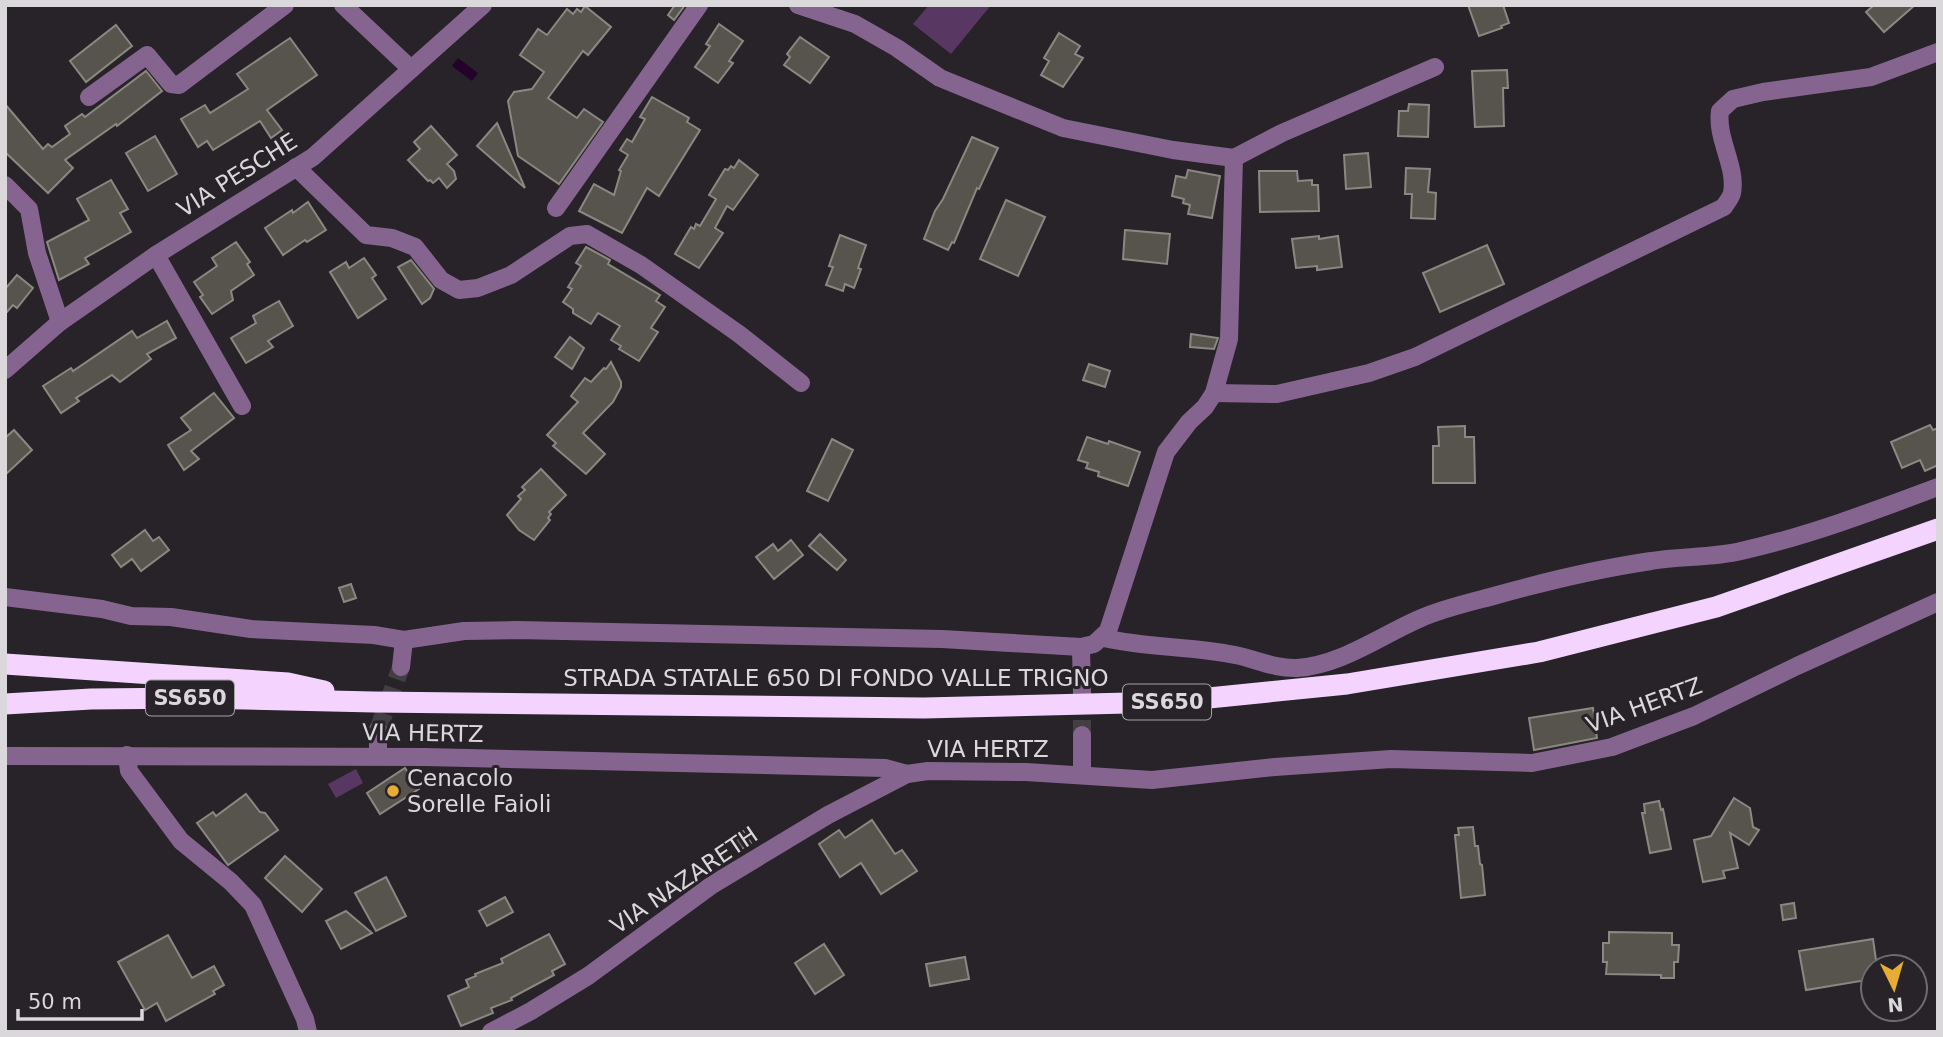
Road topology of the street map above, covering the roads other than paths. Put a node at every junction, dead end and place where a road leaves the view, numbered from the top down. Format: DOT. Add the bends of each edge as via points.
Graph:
graph roads {
  1 [pos="285,5"];
  2 [pos="344,5"];
  3 [pos="483,5"];
  4 [pos="699,5"];
  5 [pos="798,5"];
  6 [pos="1938,52"];
  7 [pos="1435,67"];
  8 [pos="411,69"];
  9 [pos="89,97"];
  10 [pos="1234,158"];
  11 [pos="296,167"];
  12 [pos="5,185"];
  13 [pos="556,208"];
  14 [pos="156,255"];
  15 [pos="60,322"];
  16 [pos="5,370"];
  17 [pos="801,383"];
  18 [pos="1214,393"];
  19 [pos="243,406"];
  20 [pos="1938,487"];
  21 [pos="1938,529"];
  22 [pos="5,597"];
  23 [pos="1938,602"];
  24 [pos="1104,638"];
  25 [pos="404,640"];
  26 [pos="1080,647"];
  27 [pos="5,664"];
  28 [pos="401,667"];
  29 [pos="1082,693"];
  30 [pos="374,702"];
  31 [pos="5,704"];
  32 [pos="378,730"];
  33 [pos="1082,735"];
  34 [pos="127,755"];
  35 [pos="5,756"];
  36 [pos="378,756"];
  37 [pos="907,774"];
  38 [pos="1082,775"];
  39 [pos="308,1032"];
  40 [pos="491,1032"];
  1 -- 9 [label="street" via="179,86 171,84 147,55"];
  2 -- 8 [label="street"];
  3 -- 8 [label="street, VIA PESCHE"];
  4 -- 13 [label="street"];
  5 -- 10 [label="street" via="855,24 940,78 1063,128"];
  6 -- 18 [label="street" via="1871,78 1733,99 1720,111 1718,125 1732,176 1732,195 1724,207 1415,358 1277,394"];
  7 -- 10 [label="street"];
  8 -- 11 [label="street, VIA PESCHE"];
  10 -- 18 [label="street" via="1228,338"];
  11 -- 14 [label="street, VIA PESCHE"];
  11 -- 17 [label="street" via="366,235 415,247 441,280 459,290 511,275 570,236 587,234 641,265"];
  12 -- 15 [label="street" via="29,209 37,253"];
  14 -- 15 [label="street, VIA PESCHE"];
  14 -- 19 [label="street"];
  15 -- 16 [label="street, VIA PESCHE"];
  18 -- 24 [label="street" via="1166,452"];
  20 -- 24 [label="street" via="1739,552 1653,560 1492,596 1422,617 1313,666 1273,667 1236,655"];
  21 -- 30 [label="highway, STRADA STATALE 650 DI FONDO VALLE TRIGNO / SS650" via="1716,607 1539,652 1347,684 1169,702 925,708"];
  22 -- 25 [label="street" via="131,617"];
  23 -- 38 [label="street, VIA HERTZ" via="1694,716 1612,747 1532,764 1391,759 1152,780"];
  24 -- 26 [label="street"];
  25 -- 26 [label="street" via="464,631 517,630 942,639"];
  25 -- 28 [label="street"];
  26 -- 29 [label="street"];
  27 -- 30 [label="highway" via="288,683"];
  30 -- 31 [label="highway, STRADA STATALE 650 DI FONDO VALLE TRIGNO / SS650" via="198,698"];
  32 -- 36 [label="street"];
  33 -- 38 [label="street"];
  34 -- 35 [label="street, VIA HERTZ"];
  34 -- 36 [label="street, VIA HERTZ"];
  34 -- 39 [label="street" via="129,771 181,841 253,905"];
  36 -- 37 [label="street, VIA HERTZ" via="886,768"];
  37 -- 38 [label="street, VIA HERTZ"];
  37 -- 40 [label="street, VIA NAZARETH" via="712,885 588,976"];
}
